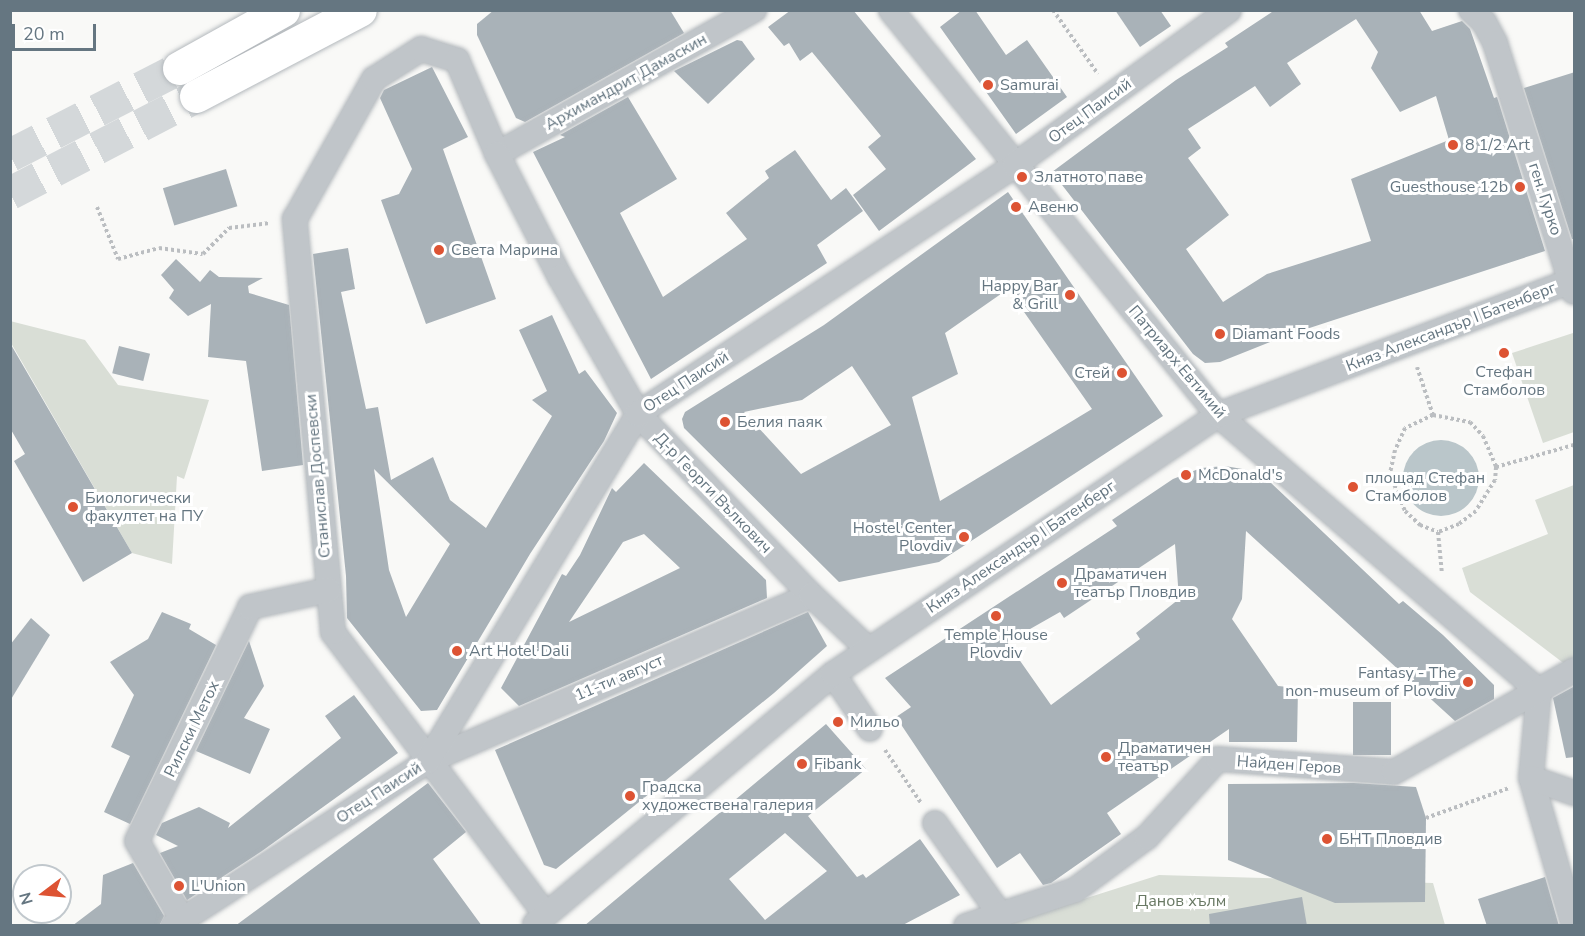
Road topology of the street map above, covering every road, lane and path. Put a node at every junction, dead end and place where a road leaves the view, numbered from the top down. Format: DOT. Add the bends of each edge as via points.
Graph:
graph roads {
  1 [pos="283,10"];
  2 [pos="360,10"];
  3 [pos="754,10"];
  4 [pos="891,10"];
  5 [pos="1053,10"];
  6 [pos="1230,10"];
  7 [pos="1471,10"];
  8 [pos="179,68"];
  9 [pos="1113,95"];
  10 [pos="196,96"];
  11 [pos="497,154"];
  12 [pos="1015,165"];
  13 [pos="97,207"];
  14 [pos="295,219"];
  15 [pos="1574,285"];
  16 [pos="1409,343"];
  17 [pos="638,414"];
  18 [pos="1218,415"];
  19 [pos="1433,415"];
  20 [pos="1575,445"];
  21 [pos="1496,467"];
  22 [pos="1438,532"];
  23 [pos="328,590"];
  24 [pos="810,595"];
  25 [pos="1446,611"];
  26 [pos="867,648"];
  27 [pos="1575,670"];
  28 [pos="833,674"];
  29 [pos="1539,691"];
  30 [pos="870,729"];
  31 [pos="428,761"];
  32 [pos="1532,778"];
  33 [pos="1575,793"];
  34 [pos="1426,818"];
  35 [pos="935,823"];
  36 [pos="1000,914"];
  37 [pos="539,920"];
  38 [pos="178,922"];
  39 [pos="966,926"];
  40 [pos="1574,926"];
  1 -- 8 [label="main road"];
  2 -- 10 [label="main road"];
  3 -- 11 [label="street, Архимандрит Дамаскин"];
  4 -- 12 [label="street, Патриарх Евтимий"];
  5 -- 9 [label="path"];
  6 -- 9 [label="street, Отец Паисий"];
  7 -- 15 [label="street, ген. Гурко" via="1484,22 1495,43"];
  9 -- 12 [label="street, Отец Паисий"];
  11 -- 14 [label="street, Д-р Георги Вълкович" via="457,60 421,49 374,79"];
  11 -- 17 [label="street, Д-р Георги Вълкович" via="560,277"];
  12 -- 17 [label="street, Отец Паисий"];
  12 -- 18 [label="street, Патриарх Евтимий"];
  13 -- 14 [label="path" via="117,260 159,248 203,254 229,228"];
  14 -- 23 [label="street, Станислав Доспевски"];
  15 -- 16 [label="street, Княз Александър I Батенберг"];
  16 -- 18 [label="street, Княз Александър I Батенберг"];
  16 -- 19 [label="path"];
  17 -- 24 [label="street, Д-р Георги Вълкович"];
  17 -- 31 [label="street, Отец Паисий"];
  18 -- 25 [label="street, Патриарх Евтимий"];
  18 -- 26 [label="street, Княз Александър I Батенберг"];
  19 -- 21 [label="path" via="1470,422 1483,436"];
  19 -- 22 [label="path" via="1406,428 1395,450 1390,474 1405,512 1420,525"];
  20 -- 21 [label="path"];
  21 -- 22 [label="path" via="1495,480 1476,511 1460,524"];
  22 -- 25 [label="path"];
  23 -- 31 [label="street, Станислав Доспевски" via="333,632"];
  23 -- 38 [label="street, Рилски Метох" via="250,607 137,841"];
  24 -- 26 [label="street, Д-р Георги Вълкович"];
  24 -- 31 [label="street, 11-ти август"];
  25 -- 29 [label="street, Патриарх Евтимий"];
  26 -- 28 [label="street, Княз Александър I Батенберг"];
  27 -- 29 [label="street"];
  28 -- 30 [label="street"];
  28 -- 37 [label="street, Княз Александър I Батенберг"];
  29 -- 32 [label="street"];
  29 -- 36 [label="street, Найден Геров" via="1394,772 1218,759 1147,837 1075,890"];
  30 -- 35 [label="path"];
  31 -- 37 [label="street, Станислав Доспевски"];
  31 -- 38 [label="street, Отец Паисий"];
  32 -- 33 [label="street"];
  32 -- 34 [label="path"];
  32 -- 40 [label="street"];
  35 -- 36 [label="street"];
  36 -- 39 [label="street, Найден Геров"];
}
